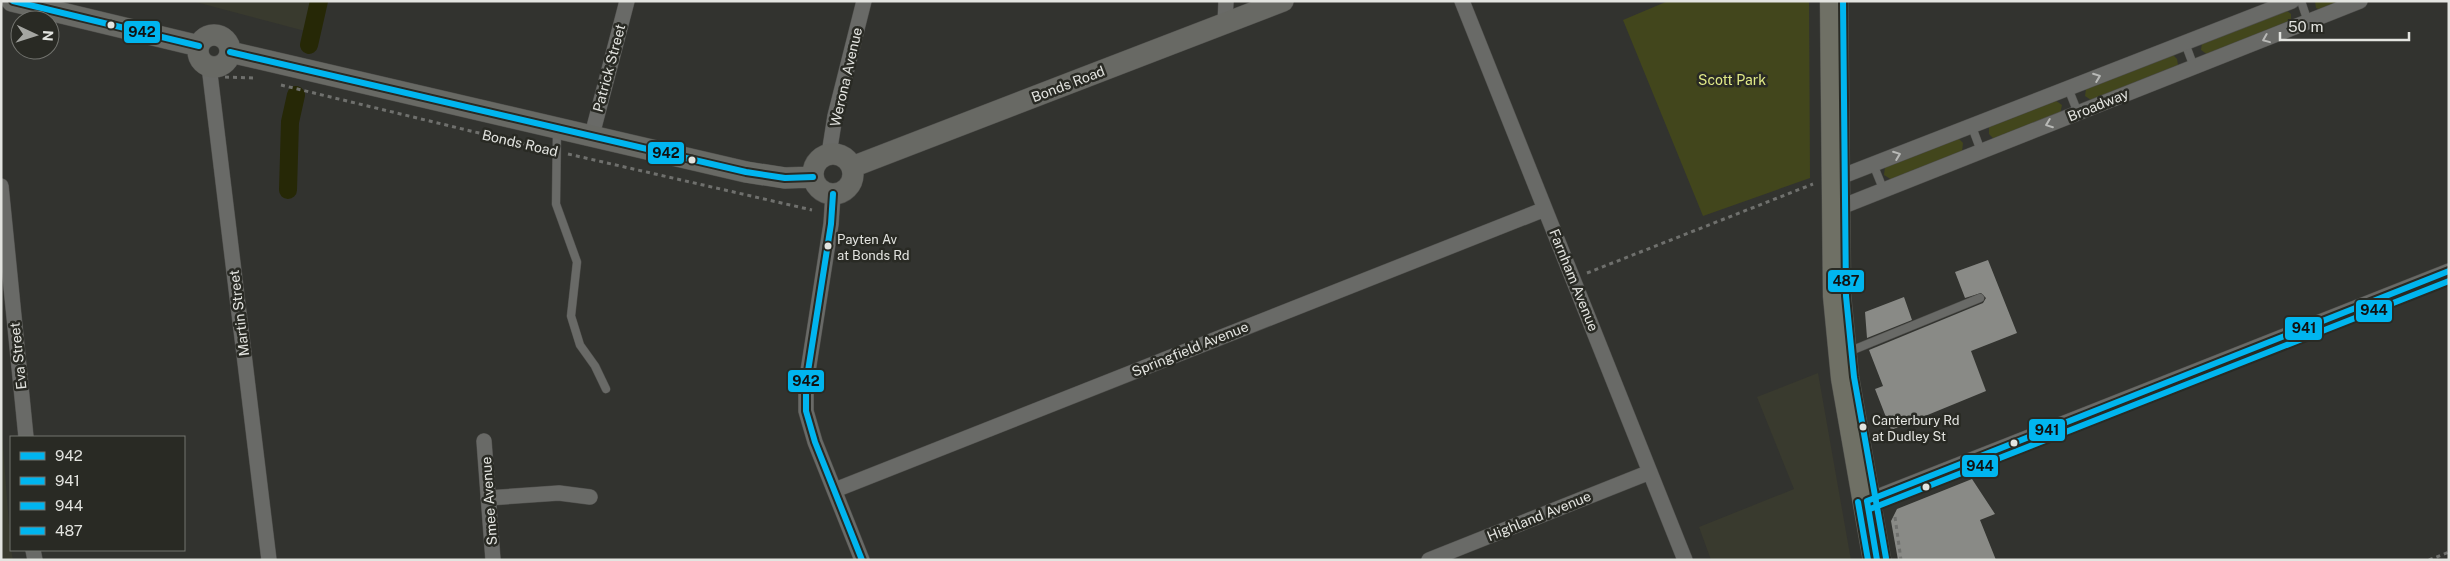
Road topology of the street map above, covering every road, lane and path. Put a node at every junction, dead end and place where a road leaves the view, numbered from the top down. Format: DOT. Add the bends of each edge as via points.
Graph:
graph roads {
  1 [pos="12,1"];
  2 [pos="627,1"];
  3 [pos="864,1"];
  4 [pos="1226,1"];
  5 [pos="1283,1"];
  6 [pos="1462,1"];
  7 [pos="1834,1"];
  8 [pos="2292,1"];
  9 [pos="2301,1"];
  10 [pos="2360,1"];
  11 [pos="2308,22"];
  12 [pos="1225,23"];
  13 [pos="2185,43"];
  14 [pos="199,46"];
  15 [pos="230,52"];
  16 [pos="209,66"];
  17 [pos="2194,67"];
  18 [pos="228,77"];
  19 [pos="260,80"];
  20 [pos="275,84"];
  21 [pos="2068,88"];
  22 [pos="2078,113"];
  23 [pos="557,127"];
  24 [pos="1972,127"];
  25 [pos="592,135"];
  26 [pos="557,151"];
  27 [pos="1981,151"];
  28 [pos="829,154"];
  29 [pos="1873,164"];
  30 [pos="852,167"];
  31 [pos="813,177"];
  32 [pos="1824,181"];
  33 [pos="1,186"];
  34 [pos="1884,191"];
  35 [pos="833,194"];
  36 [pos="1545,209"];
  37 [pos="1836,209"];
  38 [pos="812,210"];
  39 [pos="2449,271"];
  40 [pos="1573,279"];
  41 [pos="1980,298"];
  42 [pos="1842,354"];
  43 [pos="606,389"];
  44 [pos="26,436"];
  45 [pos="484,441"];
  46 [pos="1650,472"];
  47 [pos="835,490"];
  48 [pos="590,497"];
  49 [pos="488,498"];
  50 [pos="1866,501"];
  51 [pos="1895,517"];
  52 [pos="2449,552"];
  53 [pos="269,560"];
  54 [pos="493,560"];
  55 [pos="862,560"];
  56 [pos="1429,560"];
  57 [pos="1685,560"];
  58 [pos="1877,560"];
  59 [pos="1901,560"];
  60 [pos="2429,560"];
  1 -- 14 [label="main road"];
  2 -- 25 [label="street, Patrick Street"];
  3 -- 28 [label="street, Werona Avenue" via="835,116"];
  4 -- 12 [label="street"];
  5 -- 12 [label="main road, Bonds Road"];
  6 -- 36 [label="street, Farnham Avenue"];
  7 -- 32 [label="highway"];
  8 -- 13 [label="street, Broadway"];
  9 -- 11 [label="lane"];
  10 -- 11 [label="street, Broadway"];
  11 -- 17 [label="street, Broadway, one-way"];
  12 -- 30 [label="main road, Bonds Road"];
  13 -- 17 [label="lane"];
  21 -- 13 [label="street, Broadway, one-way"];
  14 -- 15 [label="main road" via="205,37 215,34 228,42"];
  14 -- 16 [label="main road" via="201,60"];
  15 -- 16 [label="main road" via="222,65"];
  15 -- 23 [label="main road, Bonds Road"];
  16 -- 53 [label="street, Martin Street"];
  17 -- 22 [label="street, Broadway"];
  18 -- 19 [label="path"];
  20 -- 26 [label="path, Bonds Road"];
  21 -- 22 [label="lane"];
  21 -- 24 [label="street, Broadway"];
  22 -- 27 [label="street, Broadway, one-way"];
  23 -- 25 [label="main road, Bonds Road"];
  23 -- 26 [label="lane"];
  24 -- 27 [label="lane"];
  29 -- 24 [label="street, Broadway, one-way"];
  25 -- 31 [label="main road, Bonds Road" via="746,172 785,178"];
  26 -- 38 [label="path, Bonds Road"];
  26 -- 43 [label="lane" via="556,204 577,262 571,316 580,345"];
  27 -- 34 [label="street, Broadway"];
  28 -- 30 [label="main road" via="841,155"];
  28 -- 31 [label="main road" via="815,165"];
  29 -- 32 [label="street, Broadway"];
  29 -- 34 [label="lane"];
  30 -- 35 [label="main road" via="850,185"];
  31 -- 35 [label="main road" via="818,187"];
  32 -- 37 [label="highway"];
  32 -- 40 [label="path"];
  33 -- 44 [label="street, Eva Street"];
  34 -- 37 [label="street, Broadway"];
  35 -- 47 [label="street" via="805,396 809,424"];
  36 -- 40 [label="street, Farnham Avenue"];
  36 -- 47 [label="street, Springfield Avenue"];
  37 -- 42 [label="highway" via="1837,296"];
  39 -- 50 [label="street"];
  40 -- 46 [label="street, Farnham Avenue"];
  41 -- 42 [label="lane"];
  42 -- 50 [label="highway"];
  45 -- 49 [label="street, Smee Avenue"];
  46 -- 56 [label="street, Highland Avenue"];
  46 -- 57 [label="street, Farnham Avenue"];
  47 -- 55 [label="street"];
  48 -- 49 [label="street" via="559,493"];
  49 -- 54 [label="street, Smee Avenue"];
  50 -- 58 [label="highway"];
  51 -- 59 [label="path"];
  52 -- 60 [label="path"];
}
